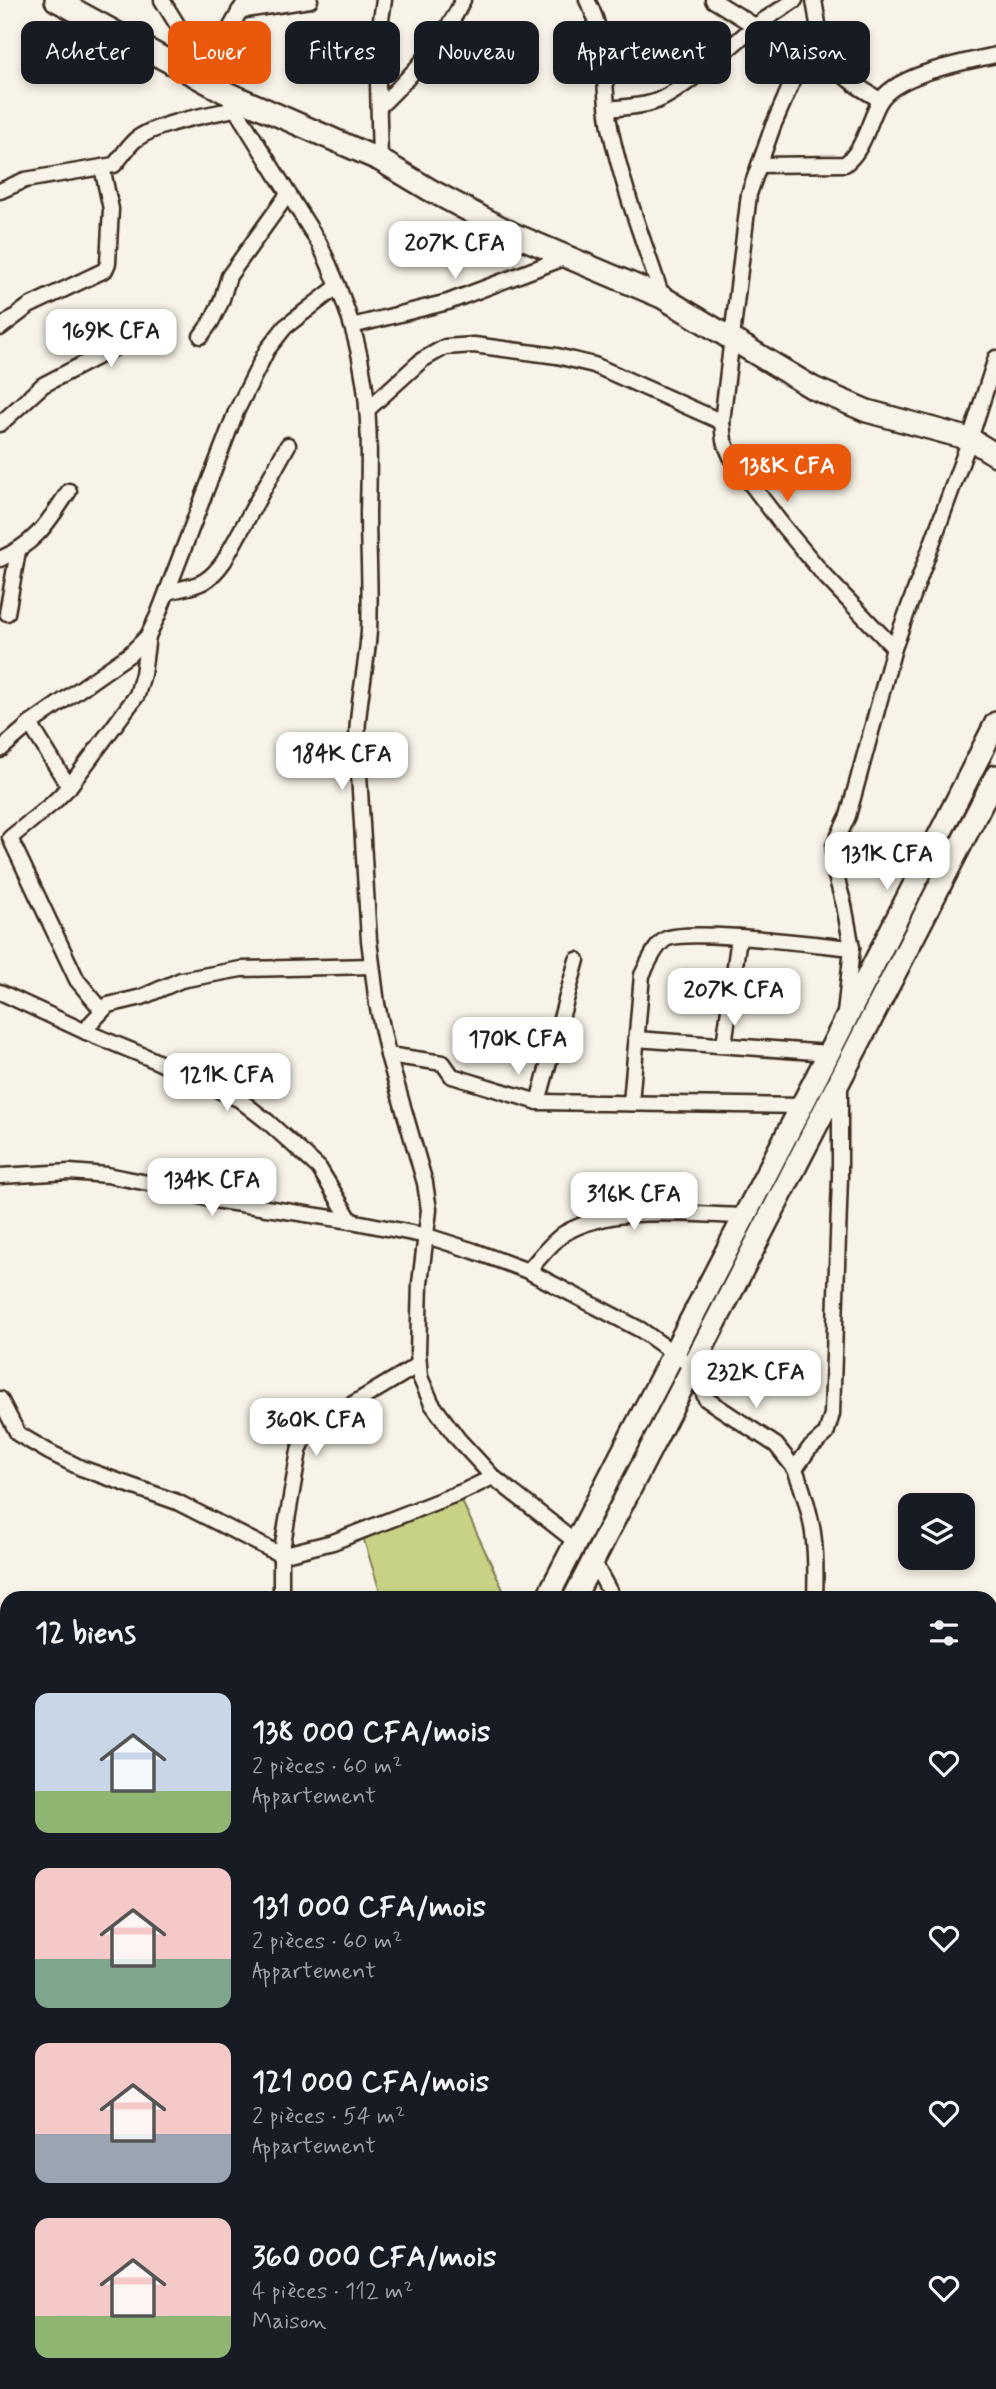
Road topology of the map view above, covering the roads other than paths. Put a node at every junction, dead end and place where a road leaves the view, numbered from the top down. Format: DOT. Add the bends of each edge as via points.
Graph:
graph roads {
  1 [pos="56,0"];
  2 [pos="162,0"];
  3 [pos="310,0"];
  4 [pos="384,0"];
  5 [pos="463,0"];
  6 [pos="587,0"];
  7 [pos="713,0"];
  8 [pos="814,0"];
  9 [pos="793,1"];
  10 [pos="242,6"];
  11 [pos="175,21"];
  12 [pos="747,21"];
  13 [pos="763,21"];
  14 [pos="818,21"];
  15 [pos="745,34"];
  16 [pos="996,55"];
  17 [pos="219,84"];
  18 [pos="793,84"];
  19 [pos="855,84"];
  20 [pos="230,100"];
  21 [pos="880,100"];
  22 [pos="379,107"];
  23 [pos="608,109"];
  24 [pos="380,160"];
  25 [pos="759,165"];
  26 [pos="102,167"];
  27 [pos="0,191"];
  28 [pos="288,194"];
  29 [pos="564,258"];
  30 [pos="338,286"];
  31 [pos="662,297"];
  32 [pos="162,323"];
  33 [pos="352,326"];
  34 [pos="0,328"];
  35 [pos="201,335"];
  36 [pos="730,339"];
  37 [pos="996,358"];
  38 [pos="367,410"];
  39 [pos="722,422"];
  40 [pos="0,424"];
  41 [pos="970,439"];
  42 [pos="288,445"];
  43 [pos="996,455"];
  44 [pos="69,491"];
  45 [pos="18,551"];
  46 [pos="0,559"];
  47 [pos="167,593"];
  48 [pos="7,612"];
  49 [pos="148,636"];
  50 [pos="894,648"];
  51 [pos="996,723"];
  52 [pos="30,724"];
  53 [pos="0,750"];
  54 [pos="996,776"];
  55 [pos="69,787"];
  56 [pos="5,840"];
  57 [pos="739,937"];
  58 [pos="852,948"];
  59 [pos="577,960"];
  60 [pos="372,966"];
  61 [pos="0,992"];
  62 [pos="102,1010"];
  63 [pos="844,1021"];
  64 [pos="86,1032"];
  65 [pos="636,1039"];
  66 [pos="723,1045"];
  67 [pos="828,1053"];
  68 [pos="388,1055"];
  69 [pos="839,1077"];
  70 [pos="538,1102"];
  71 [pos="631,1103"];
  72 [pos="801,1106"];
  73 [pos="0,1175"];
  74 [pos="745,1216"];
  75 [pos="351,1221"];
  76 [pos="427,1236"];
  77 [pos="528,1271"];
  78 [pos="674,1353"];
  79 [pos="418,1365"];
  80 [pos="693,1367"];
  81 [pos="0,1399"];
  82 [pos="795,1469"];
  83 [pos="493,1477"];
  84 [pos="576,1542"];
  85 [pos="281,1555"];
  86 [pos="593,1561"];
  87 [pos="280,1591"];
  88 [pos="551,1591"];
  89 [pos="578,1591"];
  90 [pos="609,1591"];
  91 [pos="815,1591"];
  1 -- 20 [label="street"];
  2 -- 11 [label="street"];
  3 -- 10 [label="street"];
  4 -- 22 [label="street" via="377,45"];
  5 -- 22 [label="street" via="417,69"];
  6 -- 23 [label="street" via="602,41"];
  7 -- 12 [label="street"];
  8 -- 14 [label="street"];
  9 -- 13 [label="street"];
  15 -- 23 [label="street" via="662,99"];
  16 -- 21 [label="street" via="904,82"];
  17 -- 20 [label="street"];
  18 -- 25 [label="street"];
  19 -- 21 [label="street"];
  20 -- 24 [label="street"];
  20 -- 26 [label="street" via="144,134 114,165"];
  20 -- 28 [label="street"];
  21 -- 25 [label="street" via="855,157 845,164"];
  22 -- 24 [label="street"];
  23 -- 31 [label="street" via="620,172"];
  24 -- 29 [label="street"];
  25 -- 36 [label="street" via="748,205"];
  26 -- 27 [label="street" via="25,180"];
  26 -- 34 [label="street" via="111,209 105,270 29,306"];
  28 -- 30 [label="street" via="319,243"];
  28 -- 35 [label="street" via="229,276 222,302"];
  29 -- 31 [label="street"];
  29 -- 33 [label="street" via="449,302"];
  30 -- 33 [label="street"];
  30 -- 47 [label="street" via="285,327 267,350 236,412"];
  31 -- 36 [label="street"];
  32 -- 40 [label="street" via="43,385"];
  33 -- 38 [label="street"];
  36 -- 39 [label="street"];
  36 -- 41 [label="street" via="835,399"];
  37 -- 41 [label="street"];
  38 -- 39 [label="street" via="422,360 445,348 474,345 594,365"];
  38 -- 60 [label="street" via="369,622 357,741"];
  39 -- 50 [label="street" via="732,459 824,575"];
  41 -- 43 [label="street"];
  41 -- 50 [label="street"];
  42 -- 47 [label="street" via="214,576 205,583"];
  44 -- 45 [label="street" via="43,529"];
  45 -- 46 [label="street"];
  45 -- 48 [label="street"];
  47 -- 49 [label="street"];
  49 -- 52 [label="street" via="131,654"];
  49 -- 55 [label="street" via="136,695"];
  50 -- 58 [label="street" via="848,816 834,846 834,869"];
  51 -- 63 [label="street"];
  52 -- 53 [label="street"];
  52 -- 55 [label="street"];
  54 -- 69 [label="street"];
  55 -- 56 [label="street"];
  56 -- 62 [label="street" via="77,980"];
  57 -- 58 [label="street"];
  57 -- 65 [label="street" via="665,940 642,975"];
  57 -- 66 [label="street"];
  58 -- 63 [label="street"];
  59 -- 70 [label="street"];
  60 -- 62 [label="street" via="241,969 181,980"];
  60 -- 68 [label="street"];
  61 -- 64 [label="street"];
  62 -- 64 [label="street"];
  63 -- 67 [label="street"];
  64 -- 75 [label="street" via="240,1100 319,1168"];
  65 -- 66 [label="street"];
  65 -- 71 [label="street"];
  66 -- 67 [label="street"];
  67 -- 72 [label="street"];
  68 -- 70 [label="street" via="443,1063 452,1076"];
  68 -- 76 [label="street" via="428,1195"];
  69 -- 80 [label="street"];
  69 -- 82 [label="street" via="832,1414 827,1434"];
  70 -- 71 [label="street"];
  71 -- 72 [label="street"];
  72 -- 74 [label="street"];
  73 -- 75 [label="street" via="107,1175 214,1200"];
  74 -- 77 [label="street" via="636,1214 583,1224 562,1235"];
  74 -- 78 [label="street"];
  75 -- 76 [label="street"];
  76 -- 77 [label="street"];
  76 -- 79 [label="street" via="420,1283"];
  77 -- 78 [label="street" via="641,1330"];
  78 -- 80 [label="street"];
  78 -- 84 [label="street"];
  79 -- 83 [label="street" via="432,1404"];
  79 -- 85 [label="street" via="316,1426 303,1441"];
  80 -- 82 [label="street" via="706,1399 776,1445"];
  80 -- 86 [label="street"];
  81 -- 85 [label="street" via="18,1434 49,1452 177,1502"];
  82 -- 91 [label="street" via="815,1531"];
  83 -- 84 [label="street"];
  83 -- 85 [label="street" via="333,1542"];
  84 -- 88 [label="street"];
  85 -- 87 [label="street"];
  86 -- 89 [label="street"];
  86 -- 90 [label="street"];
}
